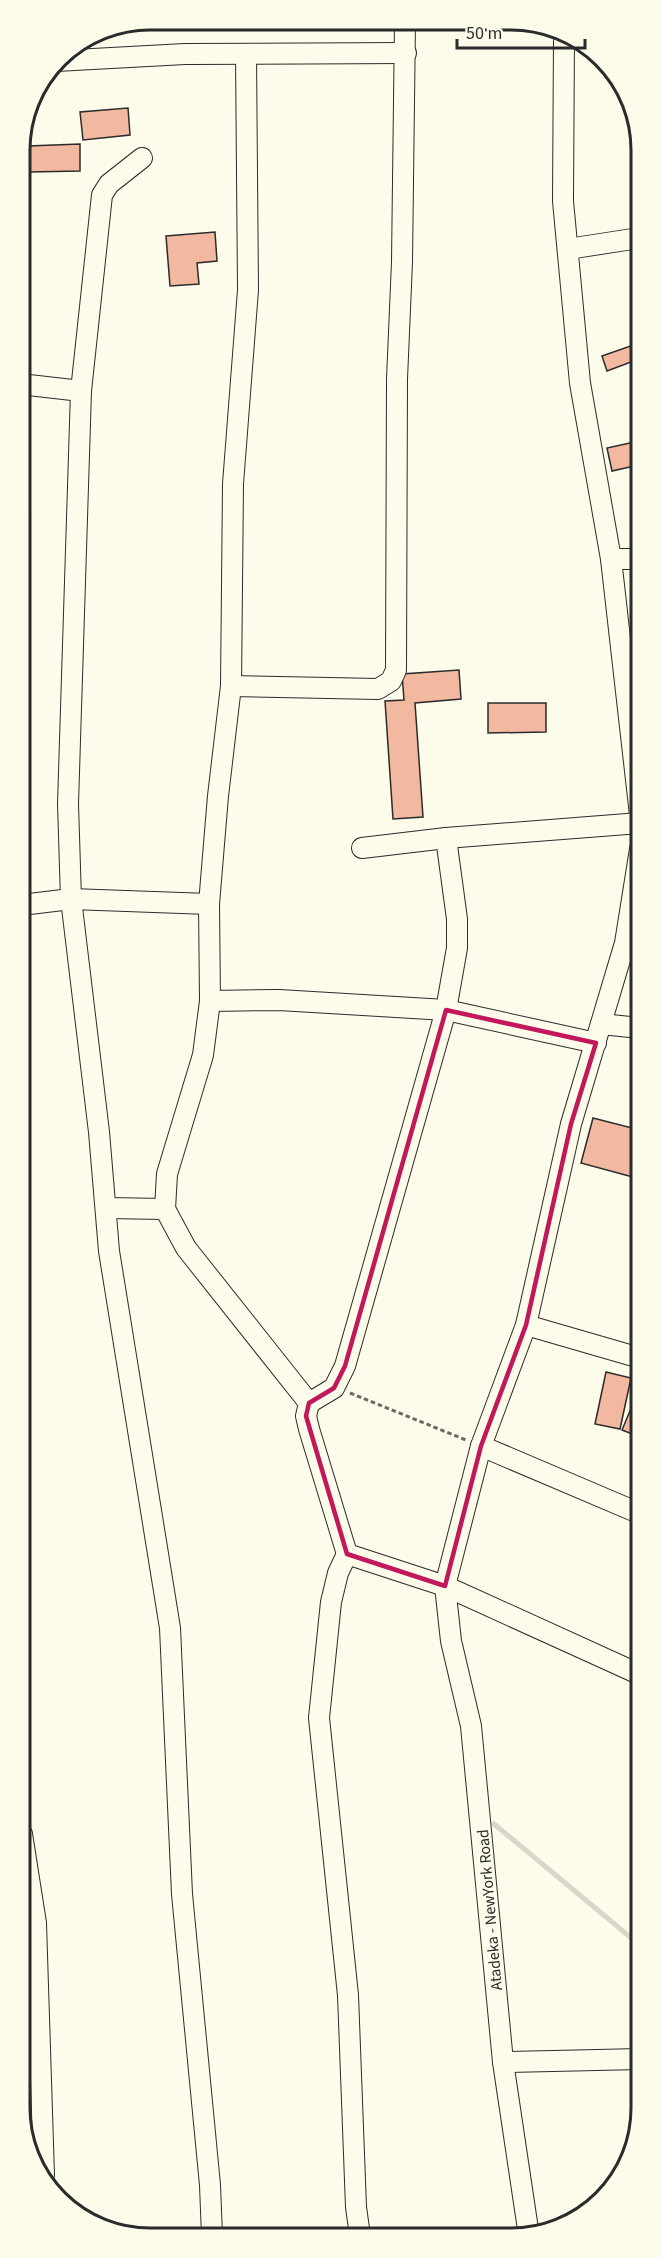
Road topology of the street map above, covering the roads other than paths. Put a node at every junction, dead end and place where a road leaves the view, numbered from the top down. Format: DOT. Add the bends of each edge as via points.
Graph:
graph roads {
  1 [pos="405,30"];
  2 [pos="564,42"];
  3 [pos="406,52"];
  4 [pos="246,54"];
  5 [pos="71,60"];
  6 [pos="142,158"];
  7 [pos="631,239"];
  8 [pos="568,249"];
  9 [pos="30,385"];
  10 [pos="81,391"];
  11 [pos="631,559"];
  12 [pos="611,560"];
  13 [pos="231,686"];
  14 [pos="631,736"];
  15 [pos="631,825"];
  16 [pos="446,838"];
  17 [pos="362,848"];
  18 [pos="71,899"];
  19 [pos="30,904"];
  20 [pos="209,904"];
  21 [pos="631,906"];
  22 [pos="210,1001"];
  23 [pos="446,1010"];
  24 [pos="601,1024"];
  25 [pos="631,1027"];
  26 [pos="596,1043"];
  27 [pos="107,1208"];
  28 [pos="165,1209"];
  29 [pos="526,1325"];
  30 [pos="631,1356"];
  31 [pos="309,1403"];
  32 [pos="481,1446"];
  33 [pos="631,1510"];
  34 [pos="348,1554"];
  35 [pos="445,1586"];
  36 [pos="631,1670"];
  37 [pos="30,1885"];
  38 [pos="631,2059"];
  39 [pos="504,2062"];
  40 [pos="33,2135"];
  41 [pos="528,2227"];
  42 [pos="212,2228"];
  43 [pos="359,2228"];
  1 -- 3 [label="street"];
  2 -- 8 [label="street" via="563,201"];
  3 -- 4 [label="street"];
  3 -- 13 [label="street" via="397,379 396,670 391,681 378,689"];
  4 -- 5 [label="street"];
  4 -- 13 [label="street" via="248,290 233,484"];
  6 -- 10 [label="street" via="109,184 102,195"];
  7 -- 8 [label="street"];
  8 -- 12 [label="street" via="580,383"];
  9 -- 10 [label="street"];
  10 -- 18 [label="street" via="68,804"];
  11 -- 12 [label="street"];
  12 -- 14 [label="street"];
  13 -- 20 [label="street"];
  15 -- 16 [label="street"];
  16 -- 17 [label="street"];
  16 -- 23 [label="street" via="457,948"];
  18 -- 19 [label="street"];
  18 -- 20 [label="street"];
  18 -- 27 [label="street"];
  20 -- 22 [label="street"];
  21 -- 24 [label="street" via="625,944"];
  22 -- 23 [label="street" via="279,1000"];
  22 -- 28 [label="street" via="203,1055 167,1174"];
  23 -- 26 [label="street"];
  23 -- 31 [label="street" via="345,1366 334,1388"];
  24 -- 25 [label="street"];
  24 -- 26 [label="street"];
  26 -- 29 [label="street" via="571,1124"];
  27 -- 28 [label="street"];
  27 -- 42 [label="street" via="109,1251 170,1628 182,1894"];
  28 -- 31 [label="street" via="186,1248"];
  29 -- 30 [label="street"];
  29 -- 32 [label="street"];
  31 -- 34 [label="street" via="309,1429"];
  32 -- 33 [label="street"];
  32 -- 35 [label="street"];
  34 -- 35 [label="street"];
  34 -- 43 [label="street" via="338,1573 331,1602 319,1718 348,1995"];
  35 -- 36 [label="street"];
  35 -- 39 [label="street, Atadeka - NewYork Road" via="451,1641 471,1726"];
  37 -- 40 [label="street" via="36,1923"];
  38 -- 39 [label="street"];
  39 -- 41 [label="street, Atadeka - NewYork Road"];
}
